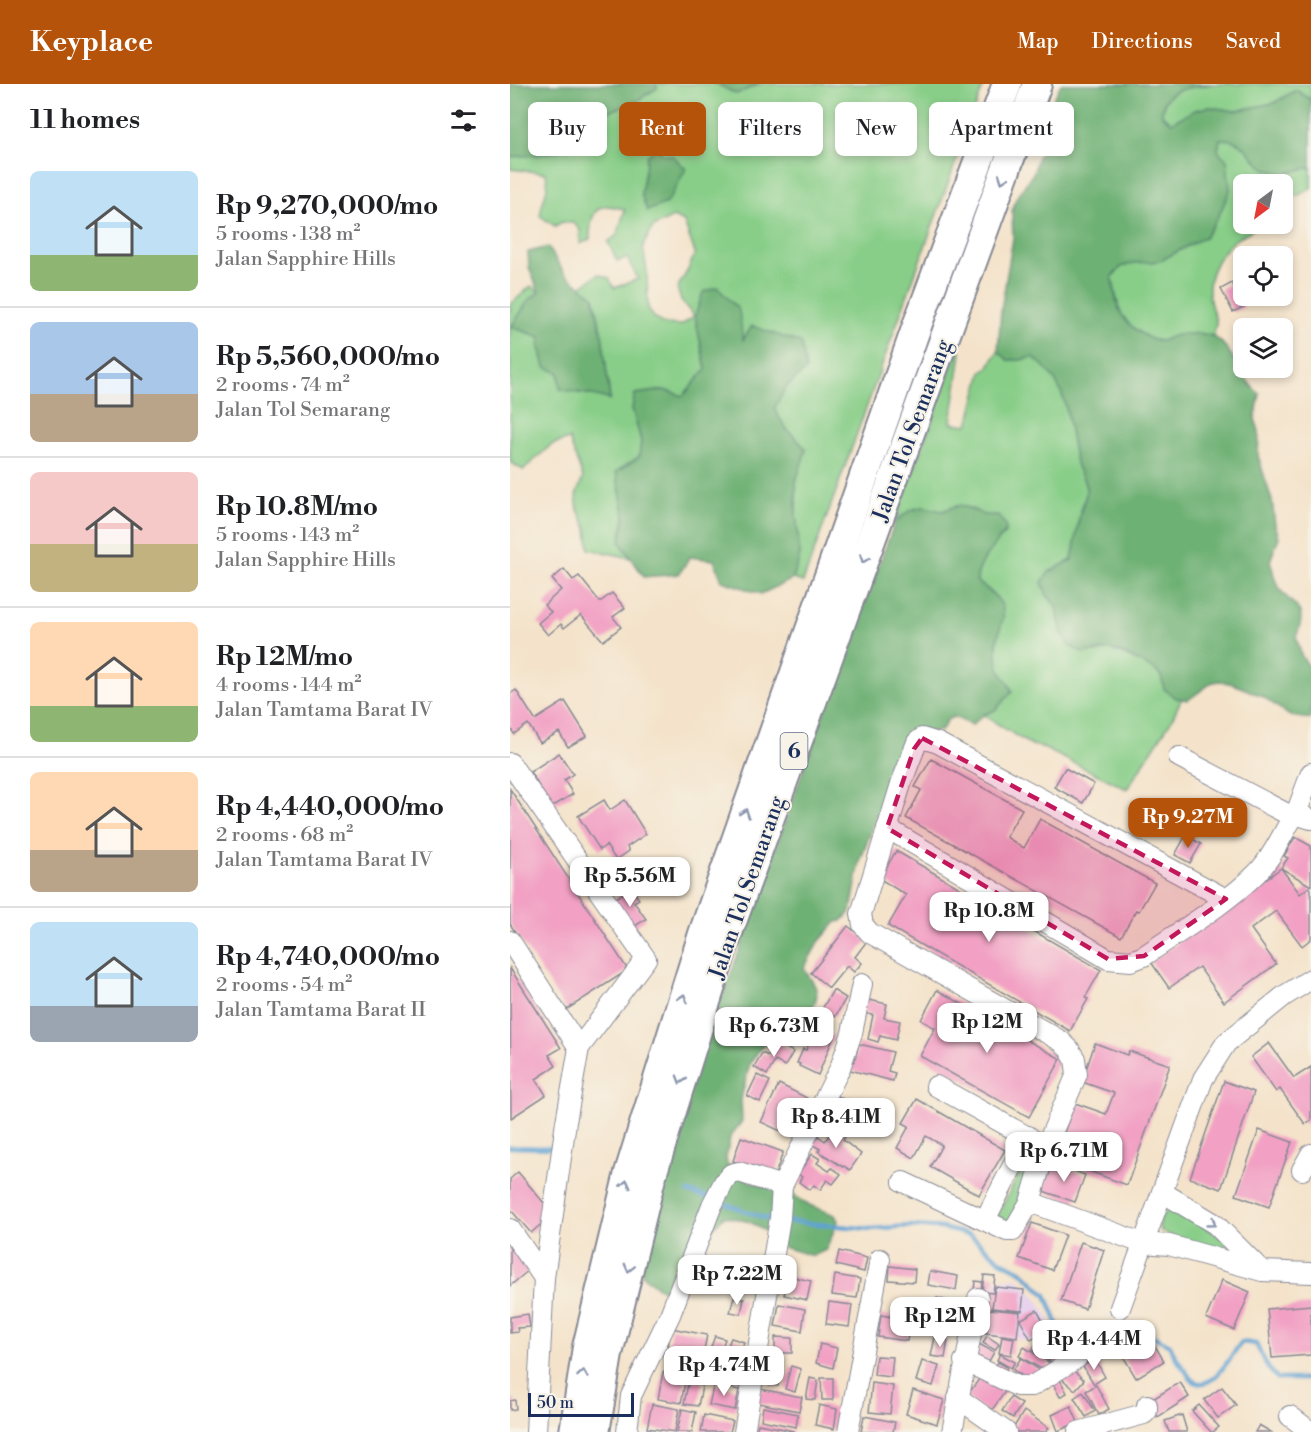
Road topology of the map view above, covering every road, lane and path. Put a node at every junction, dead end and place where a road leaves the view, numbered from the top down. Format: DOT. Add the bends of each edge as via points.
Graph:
graph roads {
  1 [pos="1007,84"];
  2 [pos="1037,84"];
  3 [pos="1179,757"];
  4 [pos="512,768"];
  5 [pos="1311,773"];
  6 [pos="1300,817"];
  7 [pos="888,828"];
  8 [pos="1226,899"];
  9 [pos="510,941"];
  10 [pos="1311,979"];
  11 [pos="862,984"];
  12 [pos="579,1048"];
  13 [pos="936,1086"];
  14 [pos="1028,1136"];
  15 [pos="1046,1147"];
  16 [pos="903,1182"];
  17 [pos="782,1186"];
  18 [pos="1162,1192"];
  19 [pos="1030,1202"];
  20 [pos="985,1220"];
  21 [pos="510,1229"];
  22 [pos="1142,1243"];
  23 [pos="880,1259"];
  24 [pos="1262,1271"];
  25 [pos="1311,1273"];
  26 [pos="544,1278"];
  27 [pos="978,1298"];
  28 [pos="1120,1308"];
  29 [pos="1077,1358"];
  30 [pos="964,1361"];
  31 [pos="958,1398"];
  32 [pos="1147,1405"];
  33 [pos="1290,1416"];
  34 [pos="536,1432"];
  35 [pos="574,1432"];
  36 [pos="595,1432"];
  37 [pos="627,1432"];
  38 [pos="744,1432"];
  39 [pos="848,1432"];
  40 [pos="952,1432"];
  41 [pos="1006,1432"];
  42 [pos="1078,1432"];
  43 [pos="1311,1432"];
  35 -- 1 [label="highway, Jalan Tol Semarang / 6, one-way" via="587,1347 629,1173 703,934 918,323"];
  2 -- 36 [label="highway, Jalan Tol Semarang / 6, one-way" via="724,941 651,1178 608,1354"];
  3 -- 6 [label="street"];
  4 -- 12 [label="street" via="646,957"];
  5 -- 6 [label="street"];
  6 -- 8 [label="street" via="1258,873"];
  7 -- 8 [label="street" via="1108,959 1131,961 1144,956"];
  7 -- 8 [label="street" via="917,742 929,739"];
  7 -- 15 [label="street" via="861,914 863,925 870,933 1069,1048 1077,1074"];
  9 -- 12 [label="street"];
  10 -- 18 [label="street" via="1284,996 1226,1043 1217,1055 1203,1079"];
  11 -- 17 [label="street" via="840,1068"];
  12 -- 26 [label="street"];
  13 -- 14 [label="street"];
  14 -- 15 [label="street"];
  14 -- 20 [label="street"];
  15 -- 19 [label="street"];
  16 -- 20 [label="street"];
  17 -- 37 [label="street" via="739,1172 730,1174 714,1200 670,1315 631,1396"];
  17 -- 38 [label="street" via="780,1220"];
  18 -- 22 [label="street"];
  18 -- 24 [label="street, one-way" via="1215,1224"];
  19 -- 20 [label="street" via="1013,1231"];
  19 -- 22 [label="street"];
  21 -- 26 [label="street"];
  22 -- 24 [label="street" via="1169,1245"];
  22 -- 28 [label="street"];
  23 -- 39 [label="street"];
  24 -- 25 [label="street"];
  26 -- 34 [label="street"];
  27 -- 30 [label="street"];
  29 -- 30 [label="street" via="1026,1388"];
  30 -- 31 [label="street"];
  31 -- 40 [label="street"];
  31 -- 41 [label="street"];
  32 -- 42 [label="street" via="1144,1414"];
  33 -- 43 [label="street"];
}
